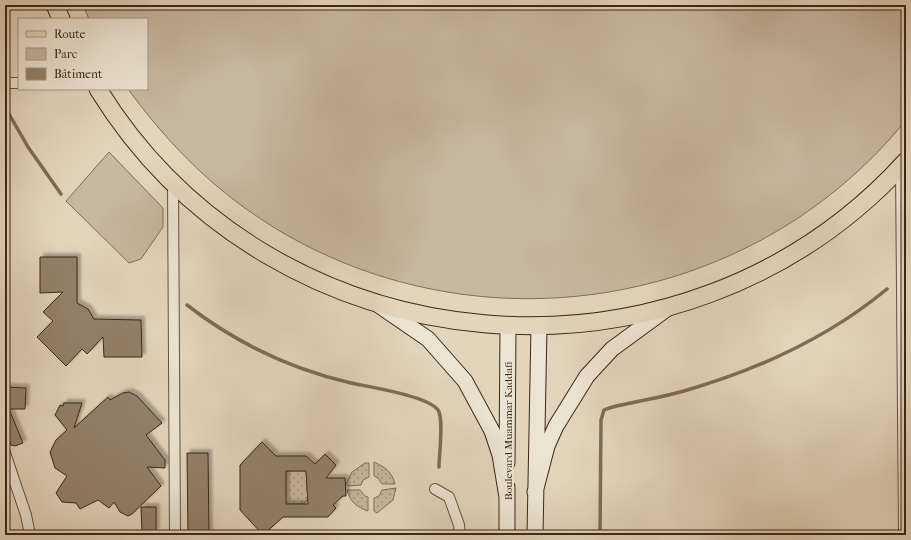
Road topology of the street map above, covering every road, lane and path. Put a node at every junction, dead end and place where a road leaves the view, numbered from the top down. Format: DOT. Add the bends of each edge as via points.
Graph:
graph roads {
  1 [pos="56,5"];
  2 [pos="61,18"];
  3 [pos="18,82"];
  4 [pos="5,83"];
  5 [pos="99,90"];
  6 [pos="903,164"];
  7 [pos="173,182"];
  8 [pos="377,304"];
  9 [pos="668,308"];
  10 [pos="508,326"];
  11 [pos="538,327"];
  12 [pos="5,453"];
  13 [pos="435,489"];
  14 [pos="535,492"];
  15 [pos="507,497"];
  16 [pos="30,535"];
  17 [pos="175,535"];
  18 [pos="460,535"];
  19 [pos="507,535"];
  20 [pos="535,535"];
  21 [pos="904,535"];
  1 -- 2 [label="main road"];
  3 -- 4 [label="street"];
  5 -- 7 [label="main road" via="134,140"];
  6 -- 9 [label="main road" via="847,216 802,248 737,283"];
  6 -- 21 [label="street"];
  7 -- 8 [label="main road" via="218,221 268,255 321,282"];
  7 -- 17 [label="street"];
  8 -- 10 [label="main road" via="452,321"];
  8 -- 15 [label="main road" via="428,340 465,381 492,431 500,455"];
  9 -- 11 [label="main road" via="604,321"];
  9 -- 14 [label="main road" via="612,349 586,376 547,446"];
  10 -- 11 [label="main road"];
  10 -- 15 [label="main road, Boulevard Muammar Kaddafi"];
  11 -- 14 [label="main road"];
  12 -- 16 [label="street" via="26,515"];
  13 -- 18 [label="street" via="449,497"];
  14 -- 20 [label="main road"];
  15 -- 19 [label="main road, Boulevard Muammar Kaddafi"];
}
